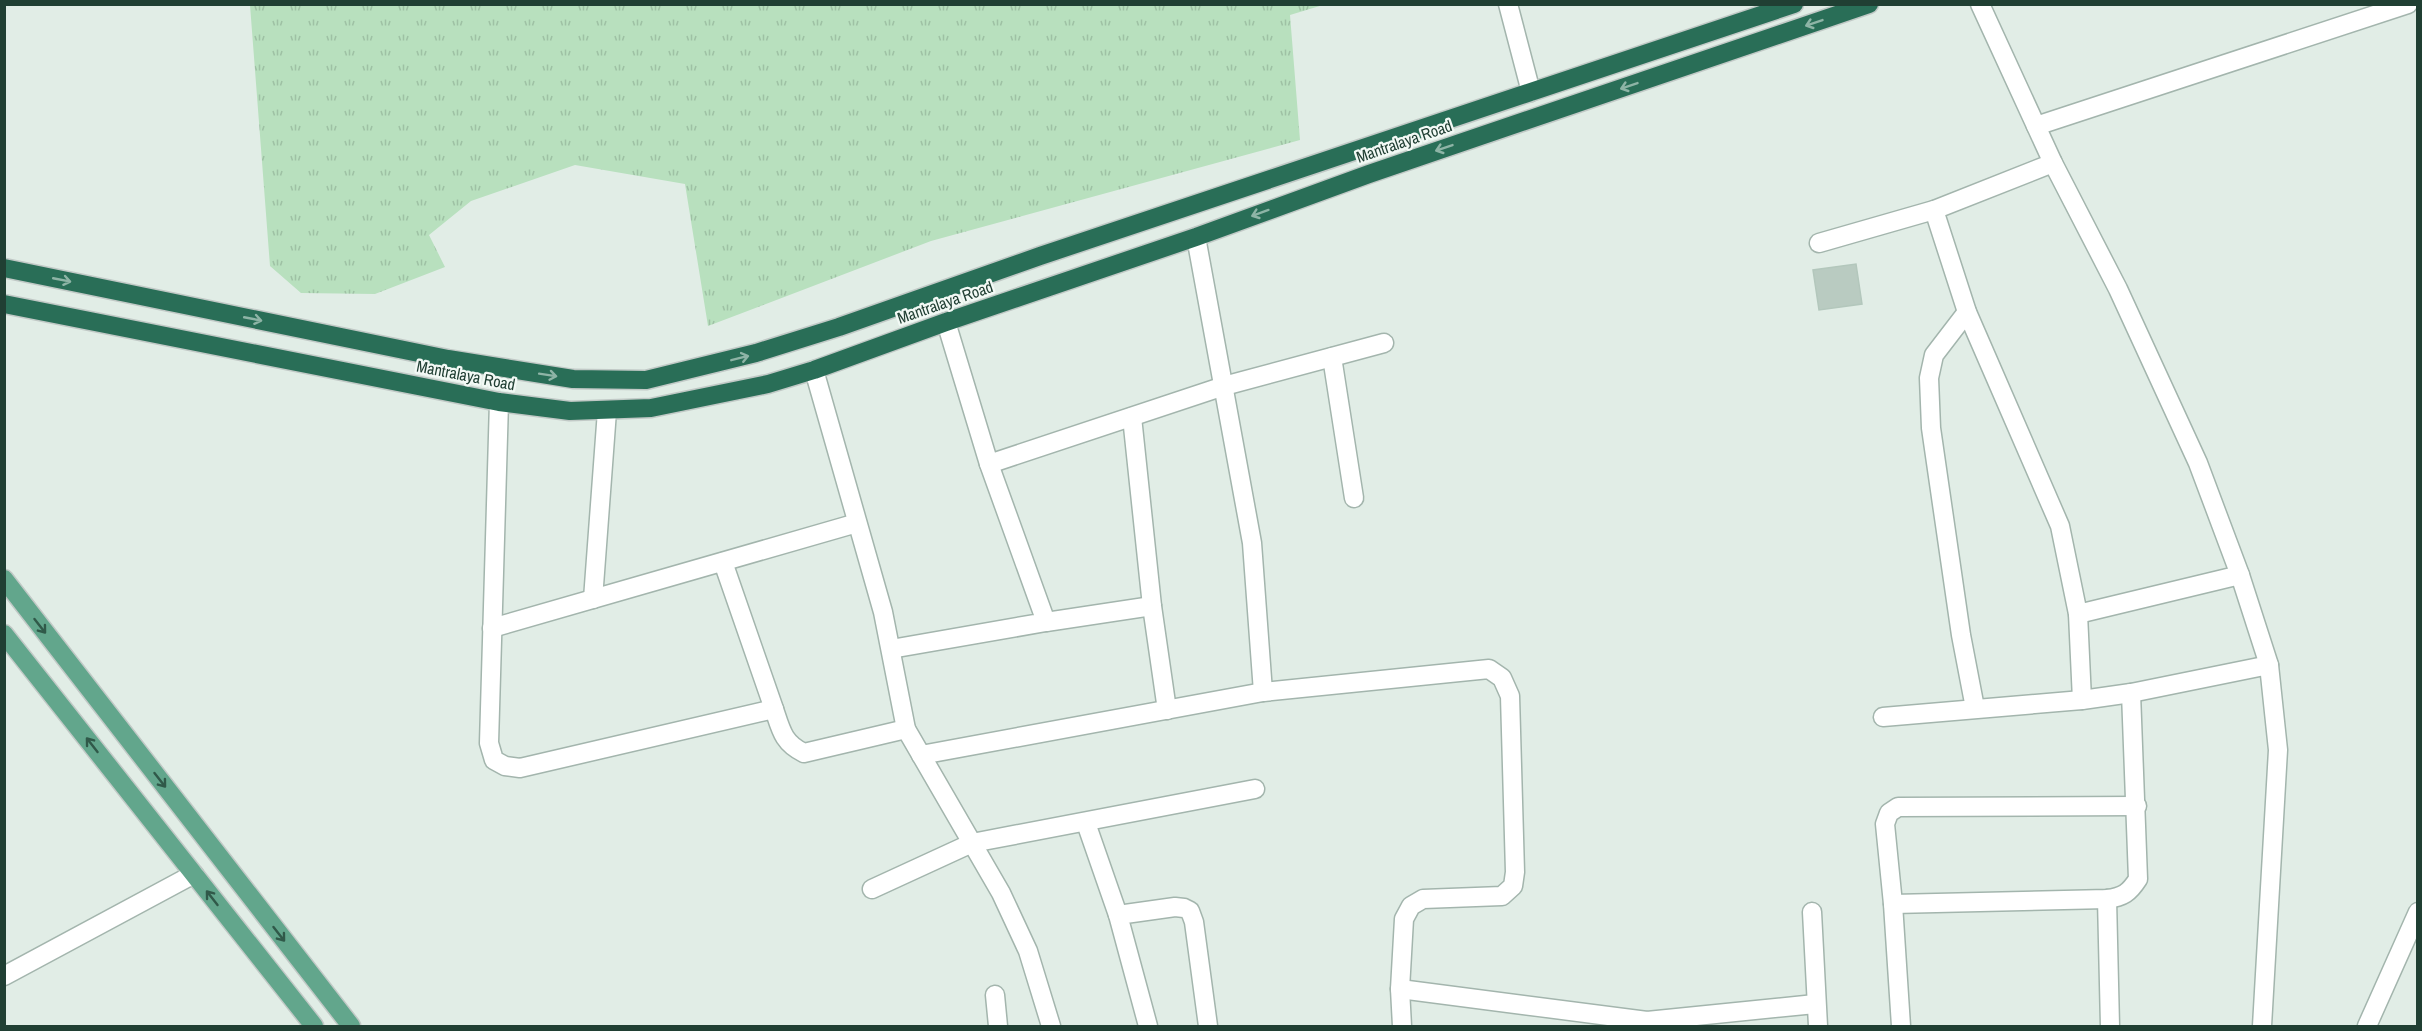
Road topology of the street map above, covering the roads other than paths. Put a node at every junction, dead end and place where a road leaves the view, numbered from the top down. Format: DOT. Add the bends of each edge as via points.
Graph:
graph roads {
  1 [pos="1509,4"];
  2 [pos="1794,4"];
  3 [pos="1869,4"];
  4 [pos="1980,4"];
  5 [pos="2408,4"];
  6 [pos="1531,92"];
  7 [pos="2036,126"];
  8 [pos="2053,163"];
  9 [pos="1934,210"];
  10 [pos="1196,237"];
  11 [pos="1819,243"];
  12 [pos="4,268"];
  13 [pos="4,304"];
  14 [pos="1967,312"];
  15 [pos="946,322"];
  16 [pos="1384,343"];
  17 [pos="1332,357"];
  18 [pos="814,370"];
  19 [pos="1224,386"];
  20 [pos="499,402"];
  21 [pos="607,411"];
  22 [pos="1132,417"];
  23 [pos="989,464"];
  24 [pos="1354,498"];
  25 [pos="857,523"];
  26 [pos="723,562"];
  27 [pos="2240,575"];
  28 [pos="4,579"];
  29 [pos="593,599"];
  30 [pos="1152,606"];
  31 [pos="2078,614"];
  32 [pos="1046,622"];
  33 [pos="492,628"];
  34 [pos="4,634"];
  35 [pos="891,649"];
  36 [pos="2269,665"];
  37 [pos="1263,692"];
  38 [pos="2131,693"];
  39 [pos="2082,700"];
  40 [pos="1975,708"];
  41 [pos="774,710"];
  42 [pos="1167,710"];
  43 [pos="1883,717"];
  44 [pos="906,729"];
  45 [pos="921,755"];
  46 [pos="1255,789"];
  47 [pos="2137,806"];
  48 [pos="1086,823"];
  49 [pos="972,843"];
  50 [pos="194,874"];
  51 [pos="872,889"];
  52 [pos="2107,899"];
  53 [pos="1893,904"];
  54 [pos="1812,912"];
  55 [pos="2418,912"];
  56 [pos="1118,915"];
  57 [pos="4,976"];
  58 [pos="1400,989"];
  59 [pos="994,995"];
  60 [pos="1815,1004"];
  61 [pos="1647,1024"];
  62 [pos="314,1026"];
  63 [pos="351,1026"];
  64 [pos="998,1026"];
  65 [pos="1051,1026"];
  66 [pos="1148,1026"];
  67 [pos="1208,1026"];
  68 [pos="1402,1026"];
  69 [pos="1818,1026"];
  70 [pos="1901,1026"];
  71 [pos="2110,1026"];
  72 [pos="2262,1026"];
  73 [pos="2367,1026"];
  1 -- 6 [label="street"];
  2 -- 6 [label="highway"];
  3 -- 10 [label="highway, Mantralaya Road, one-way"];
  4 -- 7 [label="street"];
  5 -- 7 [label="street"];
  12 -- 6 [label="highway, one-way" via="448,358 573,379 646,380 756,354 839,327"];
  7 -- 8 [label="street"];
  8 -- 9 [label="street"];
  8 -- 27 [label="street" via="2118,289 2198,464"];
  9 -- 11 [label="street"];
  9 -- 14 [label="street"];
  10 -- 15 [label="highway, Mantralaya Road"];
  10 -- 19 [label="street"];
  13 -- 20 [label="highway, Mantralaya Road"];
  14 -- 31 [label="street" via="2060,526"];
  14 -- 40 [label="street" via="1934,355 1929,378 1932,428"];
  15 -- 18 [label="highway, Mantralaya Road"];
  15 -- 23 [label="street"];
  16 -- 17 [label="street"];
  17 -- 19 [label="street"];
  17 -- 24 [label="street"];
  18 -- 21 [label="highway, Mantralaya Road" via="696,400"];
  18 -- 25 [label="street"];
  19 -- 22 [label="street"];
  19 -- 37 [label="street" via="1252,543"];
  20 -- 21 [label="highway, Mantralaya Road" via="570,411"];
  20 -- 33 [label="street"];
  21 -- 29 [label="street"];
  22 -- 23 [label="street"];
  22 -- 30 [label="street"];
  23 -- 32 [label="street"];
  25 -- 26 [label="street"];
  25 -- 35 [label="street"];
  26 -- 29 [label="street"];
  26 -- 41 [label="street"];
  27 -- 31 [label="street"];
  27 -- 36 [label="street"];
  28 -- 63 [label="main road, one-way"];
  29 -- 33 [label="street"];
  30 -- 32 [label="street"];
  30 -- 42 [label="street"];
  31 -- 39 [label="street"];
  32 -- 35 [label="street"];
  33 -- 41 [label="street" via="489,743 494,760 505,766 520,768"];
  50 -- 34 [label="main road, one-way"];
  35 -- 44 [label="street"];
  36 -- 38 [label="street"];
  36 -- 72 [label="street" via="2278,750"];
  37 -- 42 [label="street"];
  37 -- 58 [label="street" via="1489,669 1502,678 1510,696 1513,886 1502,896 1423,899 1411,906 1404,918"];
  38 -- 39 [label="street"];
  38 -- 47 [label="street"];
  39 -- 40 [label="street"];
  40 -- 43 [label="street"];
  41 -- 44 [label="street" via="781,732 792,747 804,753"];
  42 -- 45 [label="street"];
  44 -- 45 [label="street"];
  45 -- 49 [label="street"];
  46 -- 48 [label="street"];
  47 -- 52 [label="street" via="2138,879 2129,893"];
  47 -- 53 [label="street" via="1898,807 1889,813 1885,824"];
  48 -- 49 [label="street"];
  48 -- 56 [label="street"];
  49 -- 51 [label="street"];
  49 -- 65 [label="street" via="1002,893 1028,951"];
  50 -- 57 [label="street"];
  62 -- 50 [label="main road, one-way"];
  52 -- 53 [label="street"];
  52 -- 71 [label="street"];
  53 -- 70 [label="street"];
  54 -- 60 [label="street"];
  55 -- 73 [label="street"];
  56 -- 66 [label="street"];
  56 -- 67 [label="street" via="1175,907 1190,911"];
  58 -- 61 [label="street"];
  58 -- 68 [label="street"];
  59 -- 64 [label="street"];
  60 -- 61 [label="street"];
  60 -- 69 [label="street"];
}
